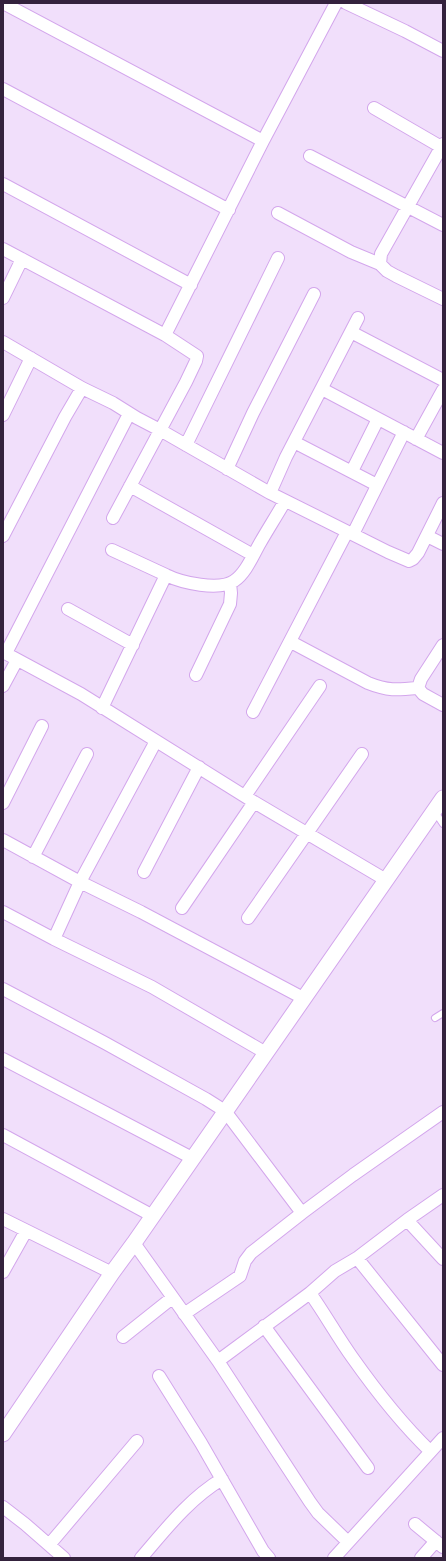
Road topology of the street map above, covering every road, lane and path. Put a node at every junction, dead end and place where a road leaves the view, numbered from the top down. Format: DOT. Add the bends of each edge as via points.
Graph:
graph roads {
  1 [pos="3,3"];
  2 [pos="336,3"];
  3 [pos="346,3"];
  4 [pos="443,51"];
  5 [pos="3,89"];
  6 [pos="374,108"];
  7 [pos="263,141"];
  8 [pos="442,146"];
  9 [pos="310,156"];
  10 [pos="3,184"];
  11 [pos="408,206"];
  12 [pos="229,210"];
  13 [pos="278,213"];
  14 [pos="443,225"];
  15 [pos="3,249"];
  16 [pos="278,258"];
  17 [pos="22,259"];
  18 [pos="380,264"];
  19 [pos="191,285"];
  20 [pos="314,294"];
  21 [pos="3,298"];
  22 [pos="443,299"];
  23 [pos="358,318"];
  24 [pos="350,332"];
  25 [pos="165,335"];
  26 [pos="3,342"];
  27 [pos="31,358"];
  28 [pos="443,380"];
  29 [pos="82,388"];
  30 [pos="322,388"];
  31 [pos="443,390"];
  32 [pos="129,414"];
  33 [pos="3,415"];
  34 [pos="378,419"];
  35 [pos="160,430"];
  36 [pos="404,432"];
  37 [pos="416,439"];
  38 [pos="294,442"];
  39 [pos="186,445"];
  40 [pos="443,452"];
  41 [pos="227,469"];
  42 [pos="352,471"];
  43 [pos="377,485"];
  44 [pos="130,486"];
  45 [pos="270,493"];
  46 [pos="285,501"];
  47 [pos="443,503"];
  48 [pos="113,518"];
  49 [pos="350,533"];
  50 [pos="3,536"];
  51 [pos="427,536"];
  52 [pos="443,544"];
  53 [pos="112,550"];
  54 [pos="253,555"];
  55 [pos="166,575"];
  56 [pos="230,583"];
  57 [pos="68,609"];
  58 [pos="291,642"];
  59 [pos="133,645"];
  60 [pos="443,646"];
  61 [pos="5,652"];
  62 [pos="17,660"];
  63 [pos="196,675"];
  64 [pos="3,686"];
  65 [pos="320,686"];
  66 [pos="418,688"];
  67 [pos="443,705"];
  68 [pos="102,708"];
  69 [pos="253,712"];
  70 [pos="42,726"];
  71 [pos="156,741"];
  72 [pos="86,754"];
  73 [pos="362,754"];
  74 [pos="199,767"];
  75 [pos="443,798"];
  76 [pos="250,799"];
  77 [pos="3,802"];
  78 [pos="434,811"];
  79 [pos="443,824"];
  80 [pos="306,833"];
  81 [pos="3,840"];
  82 [pos="33,857"];
  83 [pos="144,872"];
  84 [pos="386,880"];
  85 [pos="80,882"];
  86 [pos="182,908"];
  87 [pos="3,912"];
  88 [pos="248,918"];
  89 [pos="54,939"];
  90 [pos="3,989"];
  91 [pos="304,998"];
  92 [pos="443,1013"];
  93 [pos="435,1018"];
  94 [pos="266,1053"];
  95 [pos="3,1059"];
  96 [pos="224,1112"];
  97 [pos="443,1112"];
  98 [pos="3,1135"];
  99 [pos="192,1158"];
  100 [pos="443,1195"];
  101 [pos="302,1213"];
  102 [pos="153,1216"];
  103 [pos="3,1219"];
  104 [pos="407,1220"];
  105 [pos="26,1231"];
  106 [pos="134,1243"];
  107 [pos="357,1258"];
  108 [pos="443,1259"];
  109 [pos="3,1272"];
  110 [pos="112,1273"];
  111 [pos="310,1293"];
  112 [pos="172,1298"];
  113 [pos="184,1314"];
  114 [pos="264,1326"];
  115 [pos="123,1337"];
  116 [pos="218,1361"];
  117 [pos="443,1365"];
  118 [pos="159,1376"];
  119 [pos="3,1434"];
  120 [pos="137,1441"];
  121 [pos="438,1445"];
  122 [pos="368,1468"];
  123 [pos="222,1479"];
  124 [pos="3,1507"];
  125 [pos="415,1524"];
  126 [pos="348,1542"];
  127 [pos="440,1544"];
  128 [pos="49,1545"];
  129 [pos="64,1558"];
  130 [pos="142,1558"];
  131 [pos="269,1558"];
  132 [pos="334,1558"];
  133 [pos="421,1558"];
  1 -- 7 [label="street"];
  2 -- 7 [label="street"];
  3 -- 4 [label="street"];
  5 -- 12 [label="street"];
  6 -- 8 [label="street"];
  7 -- 12 [label="street"];
  8 -- 11 [label="street"];
  9 -- 11 [label="street"];
  10 -- 19 [label="street"];
  11 -- 14 [label="street"];
  11 -- 18 [label="street" via="381,254"];
  12 -- 19 [label="street"];
  13 -- 18 [label="street" via="351,252"];
  15 -- 17 [label="street"];
  16 -- 39 [label="street"];
  17 -- 21 [label="street"];
  17 -- 25 [label="street"];
  18 -- 22 [label="street" via="396,276"];
  19 -- 25 [label="street"];
  20 -- 41 [label="street"];
  23 -- 24 [label="street"];
  24 -- 28 [label="street"];
  24 -- 30 [label="street"];
  25 -- 35 [label="street" via="197,357"];
  26 -- 27 [label="street"];
  27 -- 29 [label="street"];
  27 -- 33 [label="street"];
  29 -- 32 [label="street"];
  29 -- 50 [label="street"];
  30 -- 34 [label="street"];
  30 -- 38 [label="street"];
  31 -- 37 [label="street"];
  32 -- 35 [label="street"];
  32 -- 61 [label="street"];
  34 -- 36 [label="street"];
  34 -- 42 [label="street"];
  35 -- 39 [label="street"];
  35 -- 44 [label="street"];
  36 -- 37 [label="street"];
  36 -- 43 [label="street"];
  37 -- 40 [label="street"];
  38 -- 42 [label="street"];
  38 -- 45 [label="street"];
  39 -- 41 [label="street"];
  41 -- 45 [label="street"];
  42 -- 43 [label="street"];
  43 -- 49 [label="street"];
  44 -- 48 [label="street"];
  44 -- 54 [label="street"];
  45 -- 46 [label="street"];
  46 -- 49 [label="street"];
  46 -- 54 [label="street"];
  47 -- 51 [label="street"];
  49 -- 51 [label="street" via="409,561 418,553"];
  49 -- 58 [label="street"];
  51 -- 52 [label="street"];
  53 -- 55 [label="street"];
  54 -- 56 [label="street" via="239,577"];
  55 -- 56 [label="street" via="189,583"];
  55 -- 59 [label="street"];
  56 -- 63 [label="street" via="230,604"];
  57 -- 59 [label="street"];
  58 -- 66 [label="street" via="378,688"];
  58 -- 69 [label="street"];
  59 -- 68 [label="street"];
  60 -- 66 [label="street" via="421,679"];
  61 -- 62 [label="street"];
  62 -- 64 [label="street"];
  62 -- 68 [label="street"];
  65 -- 76 [label="street"];
  66 -- 67 [label="street" via="423,694"];
  68 -- 71 [label="street"];
  70 -- 77 [label="street"];
  71 -- 74 [label="street"];
  71 -- 85 [label="street"];
  72 -- 82 [label="street"];
  73 -- 80 [label="street"];
  74 -- 76 [label="street"];
  74 -- 83 [label="street"];
  75 -- 78 [label="street"];
  76 -- 80 [label="street"];
  76 -- 86 [label="street"];
  78 -- 79 [label="lane"];
  78 -- 84 [label="street"];
  80 -- 84 [label="street"];
  80 -- 88 [label="street"];
  81 -- 82 [label="street"];
  82 -- 85 [label="street"];
  84 -- 91 [label="street"];
  85 -- 89 [label="street"];
  85 -- 91 [label="street"];
  87 -- 89 [label="street"];
  89 -- 94 [label="street" via="152,988"];
  90 -- 96 [label="street" via="206,1099"];
  91 -- 94 [label="street"];
  92 -- 93 [label="lane"];
  94 -- 96 [label="street"];
  95 -- 99 [label="street"];
  96 -- 99 [label="street"];
  96 -- 101 [label="street"];
  97 -- 101 [label="street"];
  98 -- 102 [label="street"];
  99 -- 102 [label="street"];
  100 -- 104 [label="street"];
  101 -- 113 [label="street" via="251,1253 240,1276"];
  102 -- 106 [label="street"];
  103 -- 105 [label="street"];
  104 -- 107 [label="street"];
  104 -- 108 [label="street"];
  105 -- 109 [label="street"];
  105 -- 110 [label="street"];
  106 -- 110 [label="street"];
  106 -- 112 [label="street"];
  107 -- 111 [label="street" via="335,1271"];
  107 -- 117 [label="street"];
  110 -- 119 [label="street"];
  111 -- 114 [label="street"];
  111 -- 121 [label="street" via="382,1398 410,1431"];
  112 -- 113 [label="street"];
  112 -- 115 [label="street"];
  113 -- 116 [label="street"];
  114 -- 116 [label="street"];
  114 -- 122 [label="street"];
  116 -- 126 [label="street" via="310,1502"];
  118 -- 123 [label="street"];
  120 -- 128 [label="street"];
  121 -- 126 [label="street"];
  123 -- 130 [label="street" via="191,1502"];
  123 -- 131 [label="street"];
  124 -- 128 [label="street"];
  125 -- 127 [label="street"];
  126 -- 132 [label="street"];
  127 -- 133 [label="street"];
  128 -- 129 [label="street"];
}
